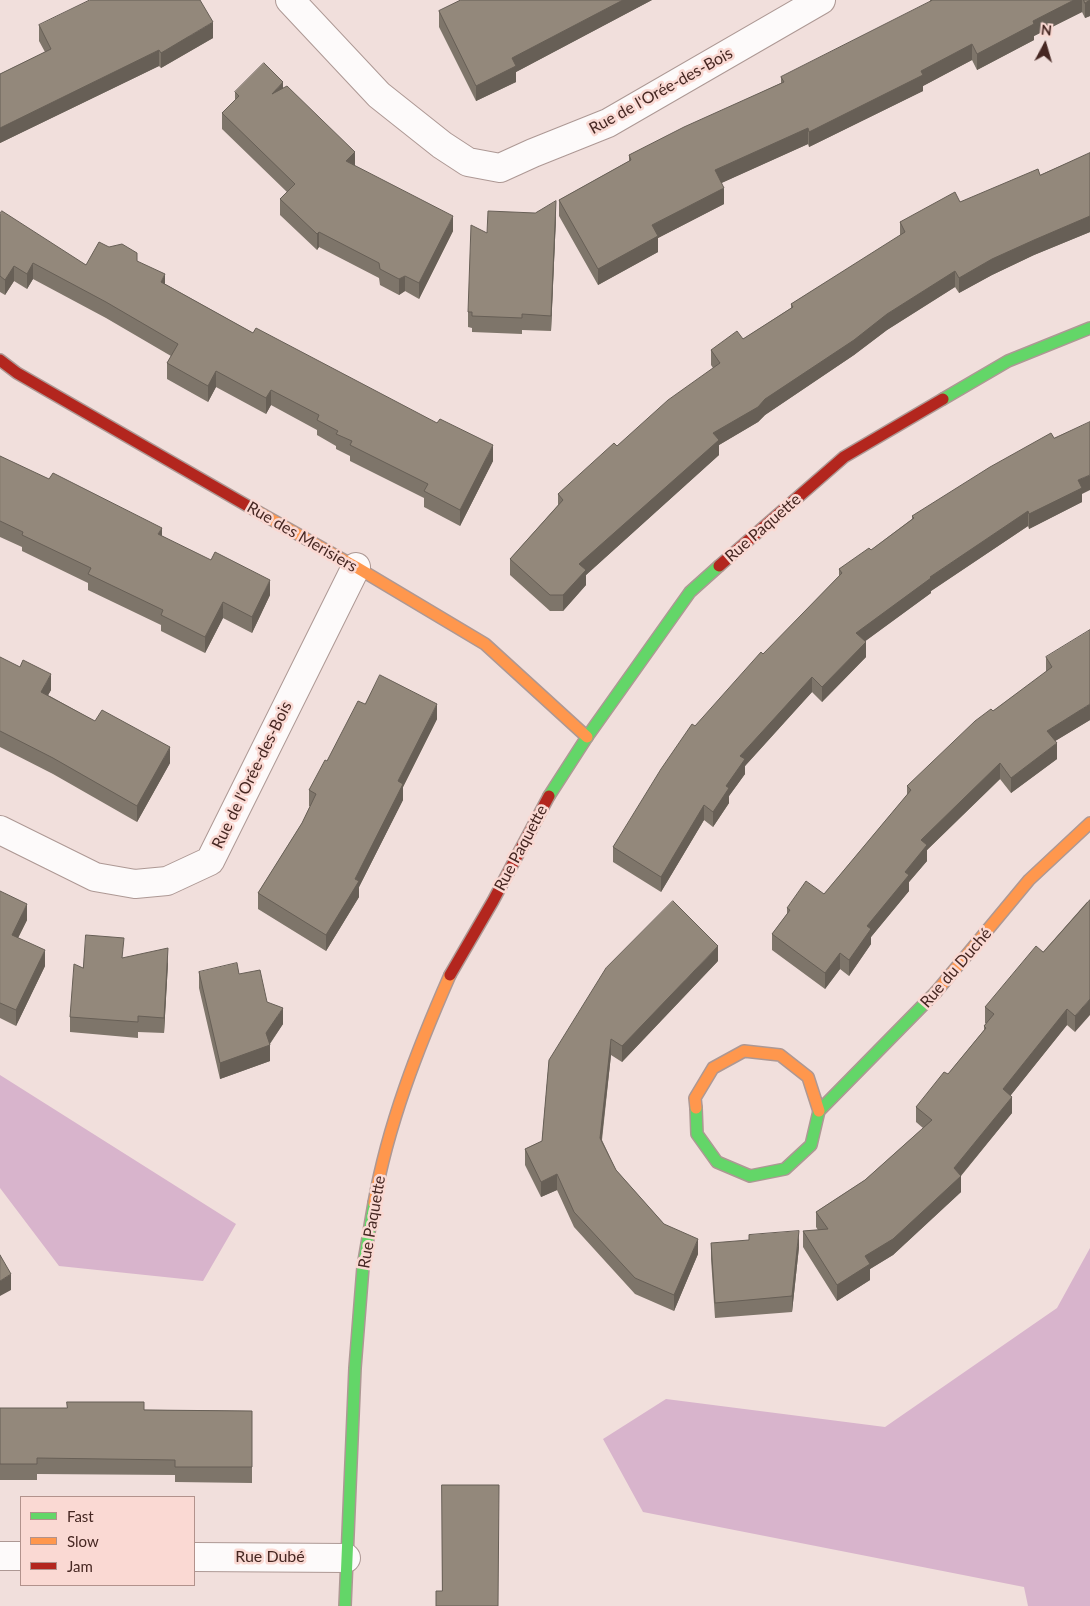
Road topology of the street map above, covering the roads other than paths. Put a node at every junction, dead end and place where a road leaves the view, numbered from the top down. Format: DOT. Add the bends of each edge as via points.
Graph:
graph roads {
  1 [pos="290,0"];
  2 [pos="821,0"];
  3 [pos="1090,328"];
  4 [pos="0,360"];
  5 [pos="356,567"];
  6 [pos="587,737"];
  7 [pos="1090,823"];
  8 [pos="0,830"];
  9 [pos="819,1110"];
  10 [pos="0,1556"];
  11 [pos="20,1556"];
  12 [pos="195,1557"];
  13 [pos="346,1558"];
  14 [pos="345,1606"];
  1 -- 2 [label="street, Rue de l'Orée-des-Bois" via="379,95 435,140 468,162 500,168 608,123"];
  3 -- 6 [label="street, Rue Paquette" via="1008,361 844,457 690,592"];
  4 -- 5 [label="street, Rue des Merisiers" via="201,480"];
  5 -- 6 [label="street, Rue des Merisiers" via="485,644"];
  5 -- 8 [label="street, Rue de l'Orée-des-Bois" via="210,860 167,881 135,884 95,877"];
  6 -- 13 [label="street, Rue Paquette" via="544,804 454,969 430,1020 378,1181 363,1267"];
  7 -- 9 [label="street, Rue du Duché" via="1029,880 934,995"];
  9 -- 9 [label="street" via="808,1077 780,1055 744,1051 713,1068 695,1098 696,1134 717,1162 750,1176 785,1169 810,1145"];
  10 -- 11 [label="street"];
  12 -- 13 [label="street, Rue Dubé"];
  13 -- 14 [label="street, Rue Paquette"];
}
